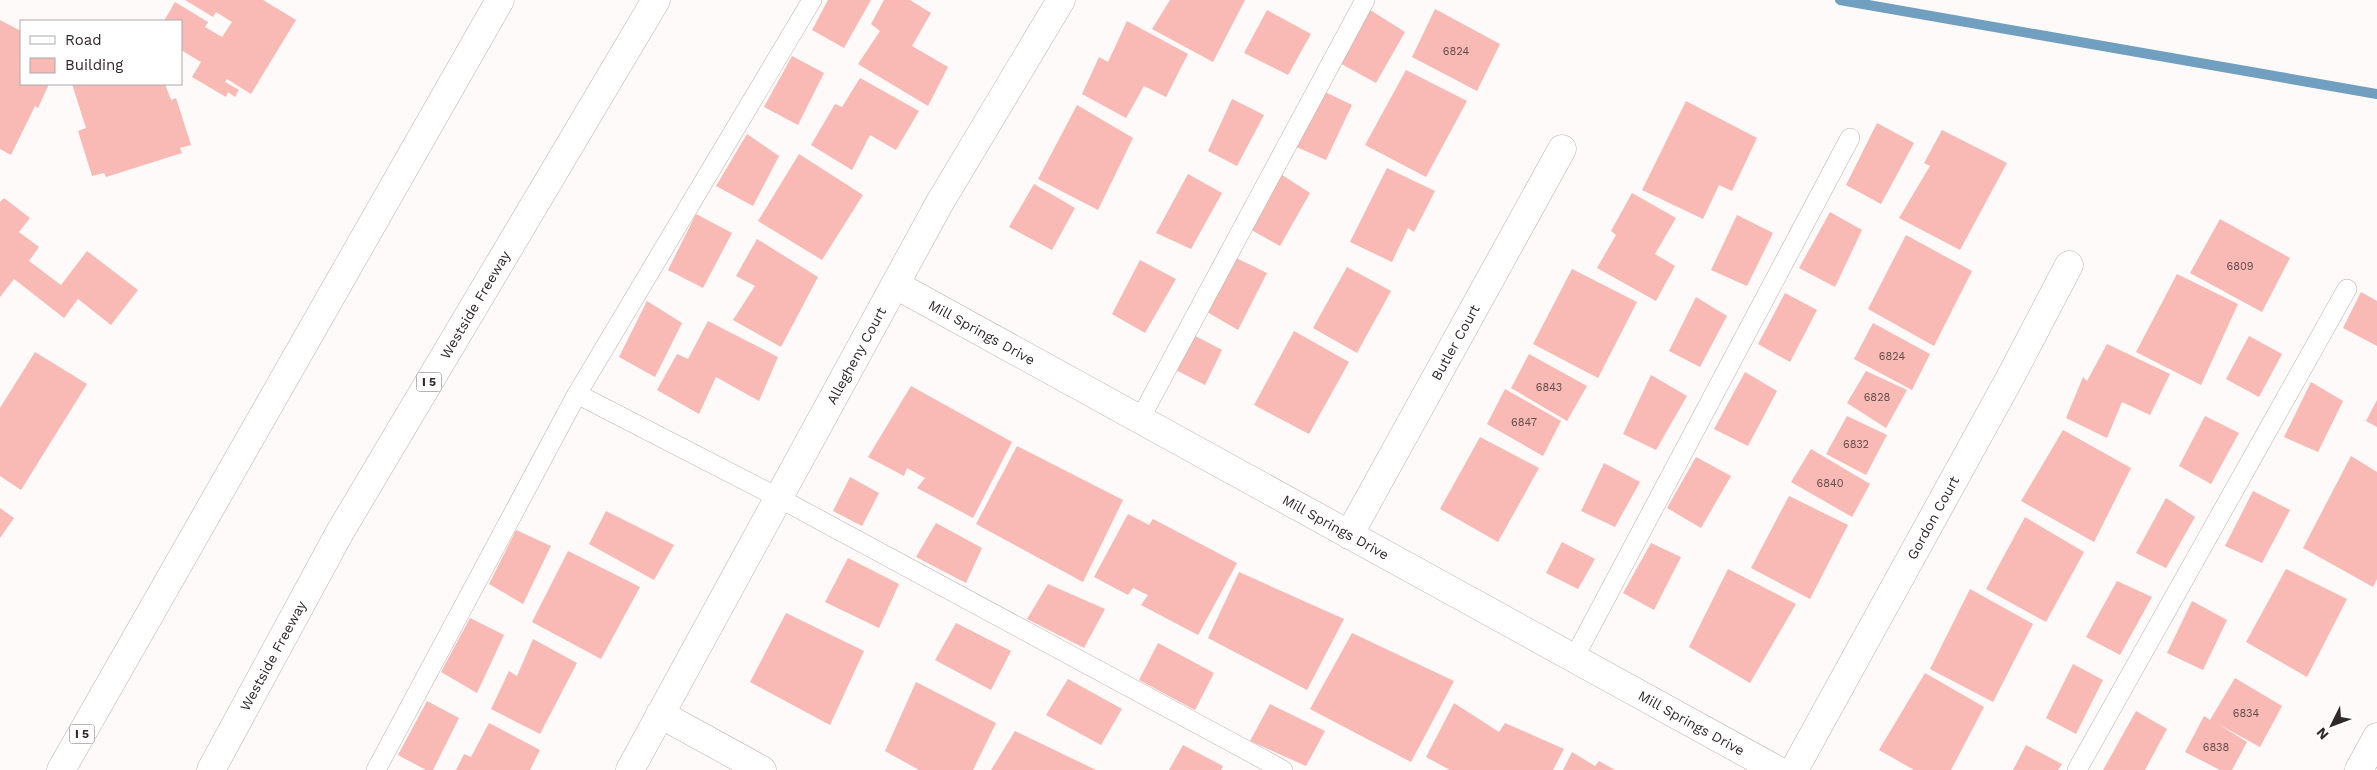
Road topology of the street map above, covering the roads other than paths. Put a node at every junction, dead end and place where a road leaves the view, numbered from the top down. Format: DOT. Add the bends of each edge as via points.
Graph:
graph roads {
  1 [pos="500,0"];
  2 [pos="656,0"];
  3 [pos="812,0"];
  4 [pos="1061,0"];
  5 [pos="1365,0"];
  6 [pos="1850,138"];
  7 [pos="1562,150"];
  8 [pos="2068,265"];
  9 [pos="896,285"];
  10 [pos="2347,289"];
  11 [pos="577,394"];
  12 [pos="1140,419"];
  13 [pos="778,498"];
  14 [pos="1349,535"];
  15 [pos="1574,658"];
  16 [pos="660,714"];
  17 [pos="2377,738"];
  18 [pos="61,770"];
  19 [pos="211,770"];
  20 [pos="376,770"];
  21 [pos="630,770"];
  22 [pos="762,770"];
  23 [pos="1283,770"];
  24 [pos="1777,770"];
  25 [pos="1794,770"];
  26 [pos="2076,770"];
  27 [pos="2359,770"];
  1 -- 18 [label="main road, I 5"];
  2 -- 19 [label="main road, Westside Freeway / I 5" via="340,532"];
  3 -- 11 [label="lane"];
  4 -- 9 [label="main road, Allegheny Court" via="939,204"];
  5 -- 12 [label="lane"];
  6 -- 15 [label="lane"];
  7 -- 14 [label="main road, Butler Court"];
  8 -- 25 [label="main road, Gordon Court"];
  9 -- 12 [label="main road, Mill Springs Drive"];
  9 -- 13 [label="main road, Allegheny Court"];
  10 -- 26 [label="lane"];
  11 -- 13 [label="lane"];
  11 -- 20 [label="lane"];
  12 -- 14 [label="main road, Mill Springs Drive"];
  13 -- 16 [label="main road, Allegheny Court"];
  13 -- 23 [label="lane"];
  14 -- 15 [label="main road, Mill Springs Drive"];
  15 -- 24 [label="main road, Mill Springs Drive"];
  16 -- 21 [label="main road, Allegheny Court"];
  16 -- 22 [label="main road"];
  17 -- 27 [label="main road"];
}
